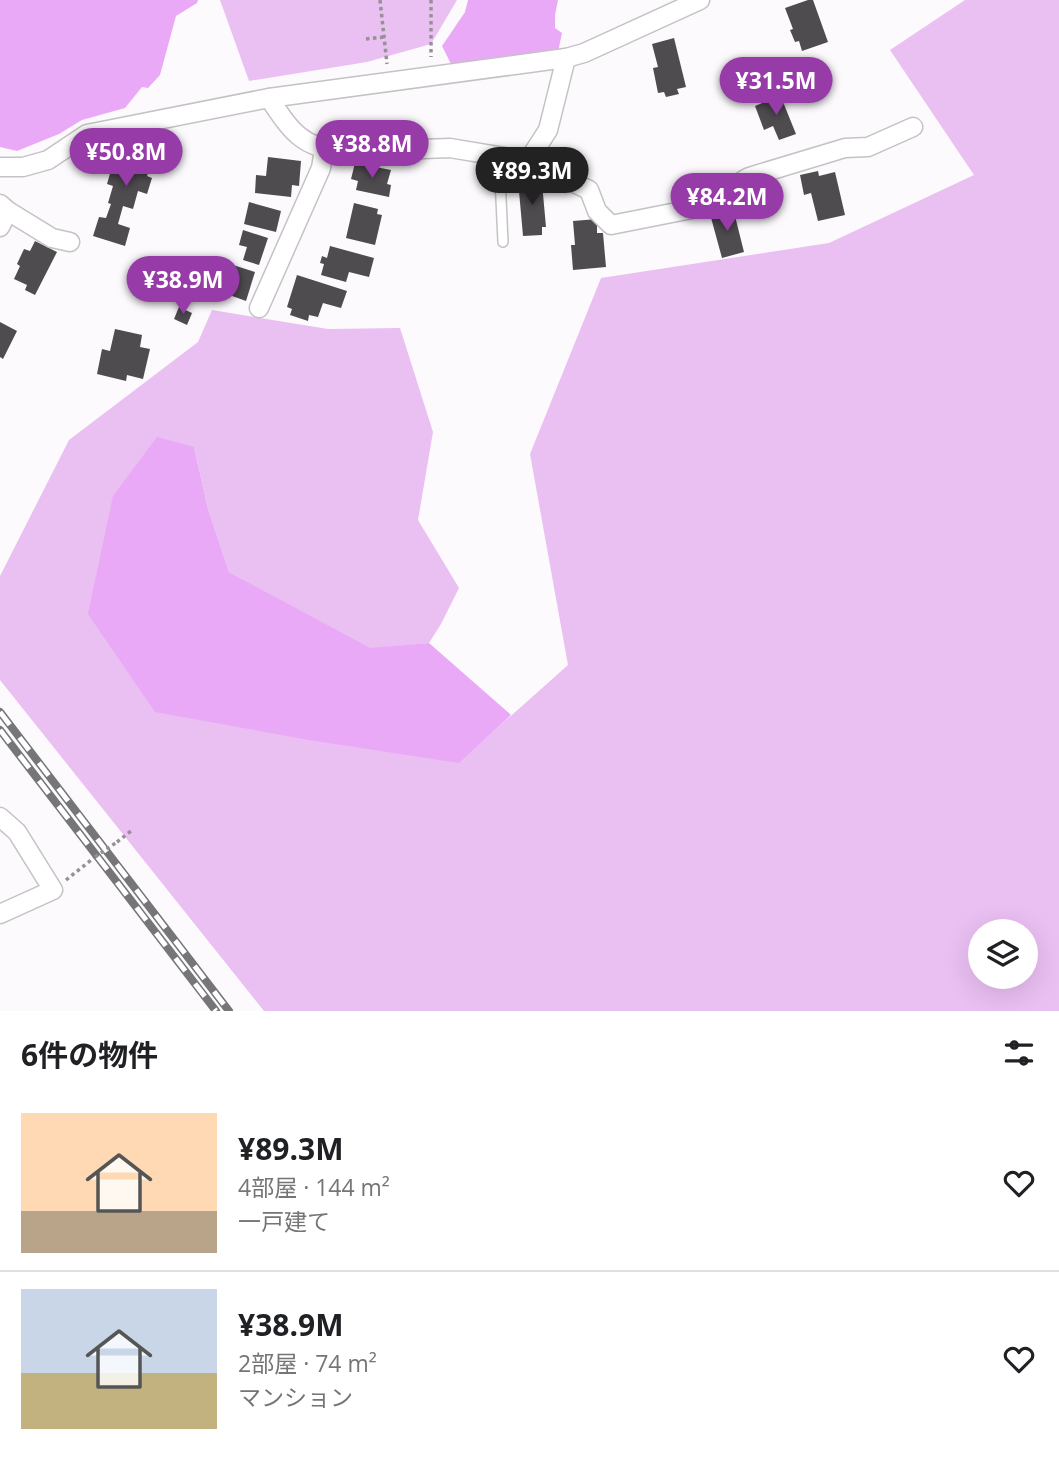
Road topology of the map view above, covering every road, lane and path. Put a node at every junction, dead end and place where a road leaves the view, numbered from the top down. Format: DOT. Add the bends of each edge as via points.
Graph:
graph roads {
  1 [pos="380,0"];
  2 [pos="431,0"];
  3 [pos="700,0"];
  4 [pos="384,37"];
  5 [pos="366,39"];
  6 [pos="566,58"];
  7 [pos="432,77"];
  8 [pos="389,82"];
  9 [pos="269,98"];
  10 [pos="913,127"];
  11 [pos="324,150"];
  12 [pos="499,156"];
  13 [pos="528,161"];
  14 [pos="0,167"];
  15 [pos="3,214"];
  16 [pos="70,242"];
  17 [pos="503,242"];
  18 [pos="259,309"];
  19 [pos="0,817"];
  20 [pos="131,831"];
  21 [pos="54,890"];
  22 [pos="0,914"];
  1 -- 4 [label="path"];
  2 -- 7 [label="path"];
  3 -- 6 [label="street"];
  4 -- 5 [label="path"];
  4 -- 8 [label="path"];
  6 -- 7 [label="street"];
  6 -- 13 [label="street" via="548,130"];
  7 -- 8 [label="street"];
  8 -- 9 [label="street"];
  9 -- 11 [label="street" via="289,128"];
  9 -- 14 [label="street" via="87,134 48,160"];
  10 -- 13 [label="street" via="868,147 845,148 749,177 697,208 611,225 597,211 589,190"];
  11 -- 12 [label="street" via="450,148"];
  11 -- 18 [label="street" via="321,167"];
  12 -- 13 [label="street"];
  12 -- 17 [label="lane"];
  15 -- 16 [label="street"];
  19 -- 21 [label="street" via="17,832"];
  20 -- 21 [label="path, bridge"];
  21 -- 22 [label="street"];
}
